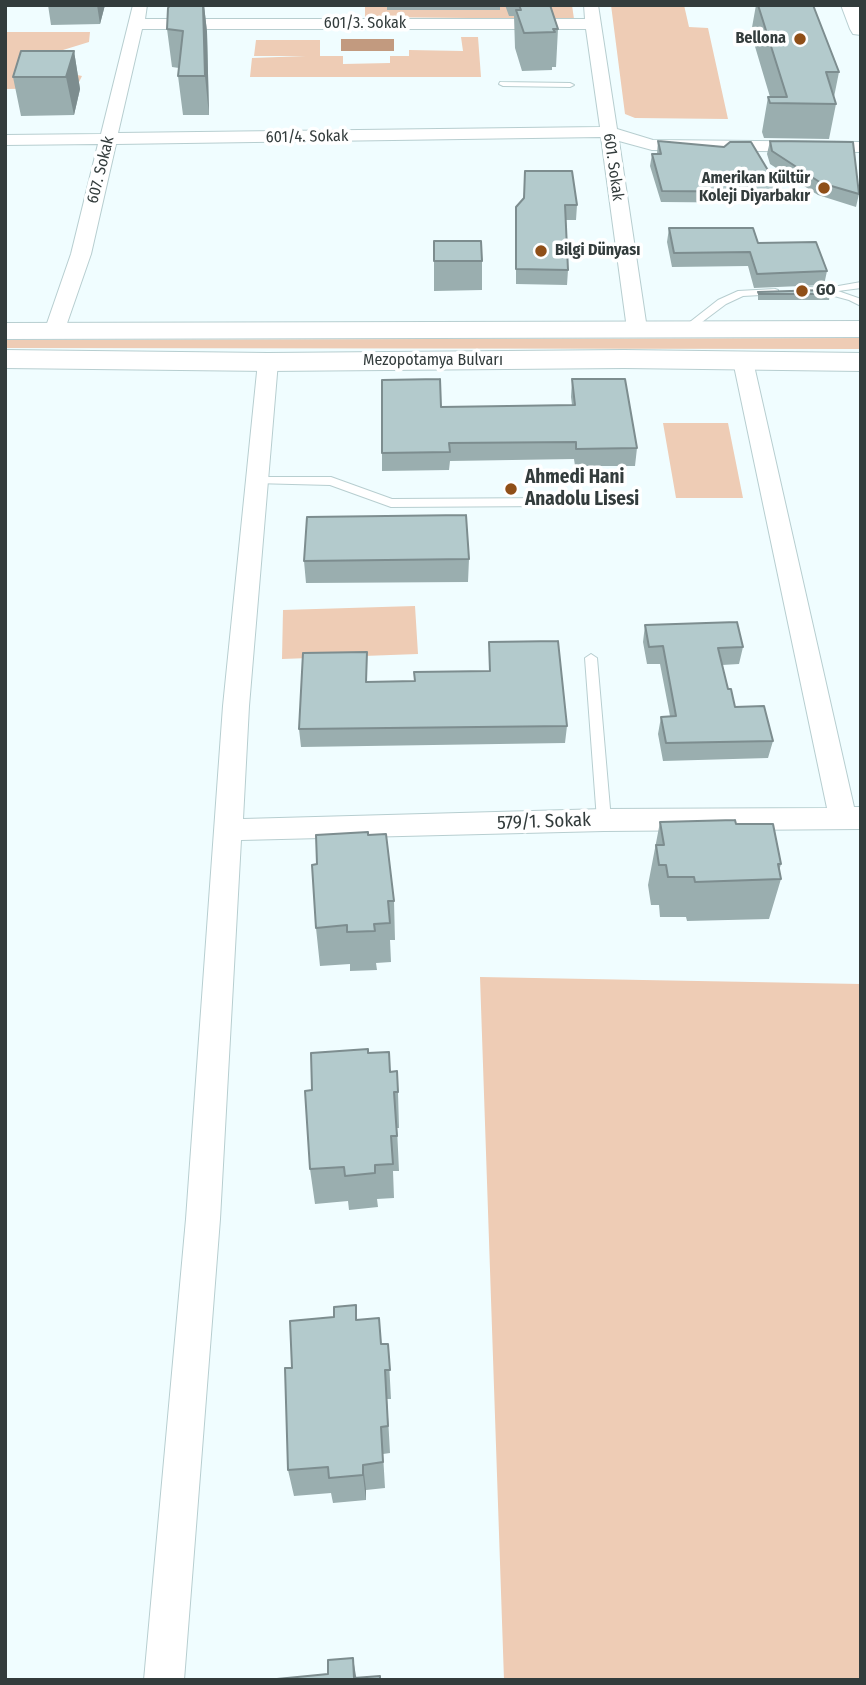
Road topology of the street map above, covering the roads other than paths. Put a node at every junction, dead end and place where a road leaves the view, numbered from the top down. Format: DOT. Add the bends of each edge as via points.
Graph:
graph roads {
  1 [pos="140,5"];
  2 [pos="353,5"];
  3 [pos="591,5"];
  4 [pos="851,5"];
  5 [pos="136,24"];
  6 [pos="351,24"];
  7 [pos="593,24"];
  8 [pos="861,29"];
  9 [pos="503,84"];
  10 [pos="570,85"];
  11 [pos="608,132"];
  12 [pos="5,141"];
  13 [pos="108,141"];
  14 [pos="861,146"];
  15 [pos="861,285"];
  16 [pos="823,290"];
  17 [pos="796,291"];
  18 [pos="782,292"];
  19 [pos="861,303"];
  20 [pos="637,329"];
  21 [pos="685,329"];
  22 [pos="861,329"];
  23 [pos="5,331"];
  24 [pos="54,332"];
  25 [pos="5,359"];
  26 [pos="743,361"];
  27 [pos="268,362"];
  28 [pos="861,362"];
  29 [pos="258,481"];
  30 [pos="552,502"];
  31 [pos="591,658"];
  32 [pos="852,818"];
  33 [pos="604,820"];
  34 [pos="228,830"];
  35 [pos="164,1680"];
  1 -- 5 [label="street, 607. Sokak"];
  2 -- 6 [label="street"];
  3 -- 7 [label="street, 601. Sokak"];
  4 -- 8 [label="main road"];
  5 -- 6 [label="street, 601/3. Sokak"];
  5 -- 13 [label="street, 607. Sokak"];
  6 -- 7 [label="street, 601/3. Sokak"];
  7 -- 11 [label="street, 601. Sokak"];
  9 -- 10 [label="lane"];
  11 -- 13 [label="street, 601/4. Sokak"];
  11 -- 14 [label="street, 601/4. Sokak" via="652,145"];
  11 -- 20 [label="street, 601. Sokak"];
  12 -- 13 [label="street, 601/4. Sokak"];
  13 -- 24 [label="street, 607. Sokak" via="81,254"];
  15 -- 16 [label="lane"];
  16 -- 17 [label="lane"];
  16 -- 19 [label="lane"];
  18 -- 21 [label="lane" via="741,293"];
  20 -- 21 [label="main road, Mezopotamya Bulvarı"];
  20 -- 24 [label="main road, Mezopotamya Bulvarı"];
  21 -- 22 [label="main road, Mezopotamya Bulvarı"];
  23 -- 24 [label="main road, Mezopotamya Bulvarı"];
  25 -- 27 [label="main road, Mezopotamya Bulvarı"];
  26 -- 27 [label="main road, Mezopotamya Bulvarı"];
  26 -- 28 [label="main road, Mezopotamya Bulvarı"];
  26 -- 32 [label="street"];
  27 -- 29 [label="street"];
  29 -- 30 [label="lane" via="331,481 391,503"];
  29 -- 34 [label="street"];
  31 -- 33 [label="lane"];
  32 -- 33 [label="street, 579/1. Sokak"];
  33 -- 34 [label="street, 579/1. Sokak"];
  34 -- 35 [label="street" via="203,1219"];
}
